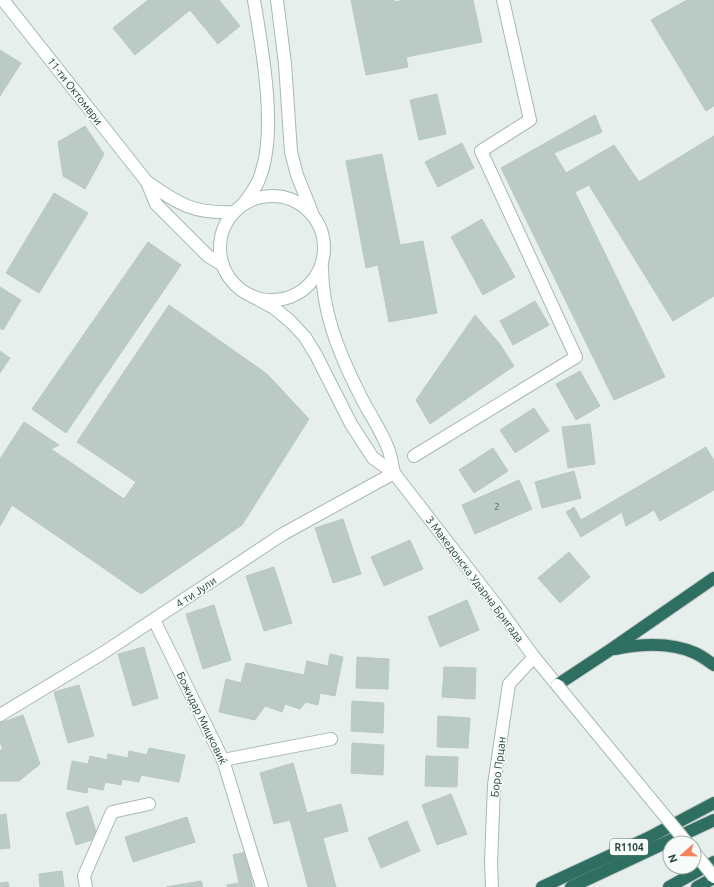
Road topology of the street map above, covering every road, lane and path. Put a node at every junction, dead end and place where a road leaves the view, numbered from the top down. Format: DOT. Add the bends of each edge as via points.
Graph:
graph roads {
  1 [pos="3,0"];
  2 [pos="254,0"];
  3 [pos="277,0"];
  4 [pos="503,0"];
  5 [pos="147,182"];
  6 [pos="244,203"];
  7 [pos="234,212"];
  8 [pos="313,215"];
  9 [pos="322,263"];
  10 [pos="223,265"];
  11 [pos="252,296"];
  12 [pos="414,456"];
  13 [pos="394,473"];
  14 [pos="714,578"];
  15 [pos="154,620"];
  16 [pos="610,650"];
  17 [pos="534,657"];
  18 [pos="714,665"];
  19 [pos="557,685"];
  20 [pos="0,715"];
  21 [pos="331,739"];
  22 [pos="223,760"];
  23 [pos="714,803"];
  24 [pos="149,804"];
  25 [pos="714,820"];
  26 [pos="679,835"];
  27 [pos="702,862"];
  28 [pos="714,862"];
  29 [pos="714,877"];
  30 [pos="86,887"];
  31 [pos="262,887"];
  32 [pos="492,887"];
  33 [pos="542,887"];
  34 [pos="571,887"];
  35 [pos="669,887"];
  36 [pos="697,887"];
  1 -- 5 [label="street, 11-ти Октомври"];
  2 -- 6 [label="street" via="265,82 268,133 261,175 255,189"];
  3 -- 8 [label="street" via="286,64 291,152"];
  4 -- 12 [label="street" via="530,120 481,151 576,357"];
  5 -- 7 [label="street" via="176,202 190,207 204,211"];
  5 -- 10 [label="street" via="156,204 208,256"];
  6 -- 7 [label="street"];
  6 -- 8 [label="street" via="256,198 281,196 304,206"];
  7 -- 10 [label="street" via="221,236 220,251"];
  8 -- 9 [label="street" via="320,226 323,238 325,250"];
  9 -- 11 [label="street" via="318,274 300,292 277,300 264,300"];
  9 -- 13 [label="street" via="322,286 333,331 357,389 388,447"];
  10 -- 11 [label="street" via="234,284"];
  11 -- 13 [label="street" via="274,308 305,337 347,418 372,458"];
  13 -- 15 [label="street, 4 ти Јули" via="283,534"];
  13 -- 17 [label="street, 3 Македонска Ударна Бригада"];
  14 -- 16 [label="highway"];
  15 -- 20 [label="street, 4 ти Јули"];
  15 -- 22 [label="street, Божидар Мицковиќ"];
  16 -- 18 [label="highway" via="633,646 668,645 695,653"];
  16 -- 19 [label="highway"];
  17 -- 19 [label="street, 3 Македонска Ударна Бригада"];
  17 -- 32 [label="street, Боро Прцан" via="509,684 494,785"];
  19 -- 26 [label="street, 3 Македонска Ударна Бригада, bridge"];
  21 -- 22 [label="street"];
  22 -- 31 [label="street, Божидар Мицковиќ"];
  23 -- 33 [label="highway, R1104" via="648,838"];
  24 -- 30 [label="street" via="112,812 84,876"];
  25 -- 34 [label="highway"];
  27 -- 29 [label="street, bridge"];
  28 -- 35 [label="highway"];
  29 -- 36 [label="highway"];
}
